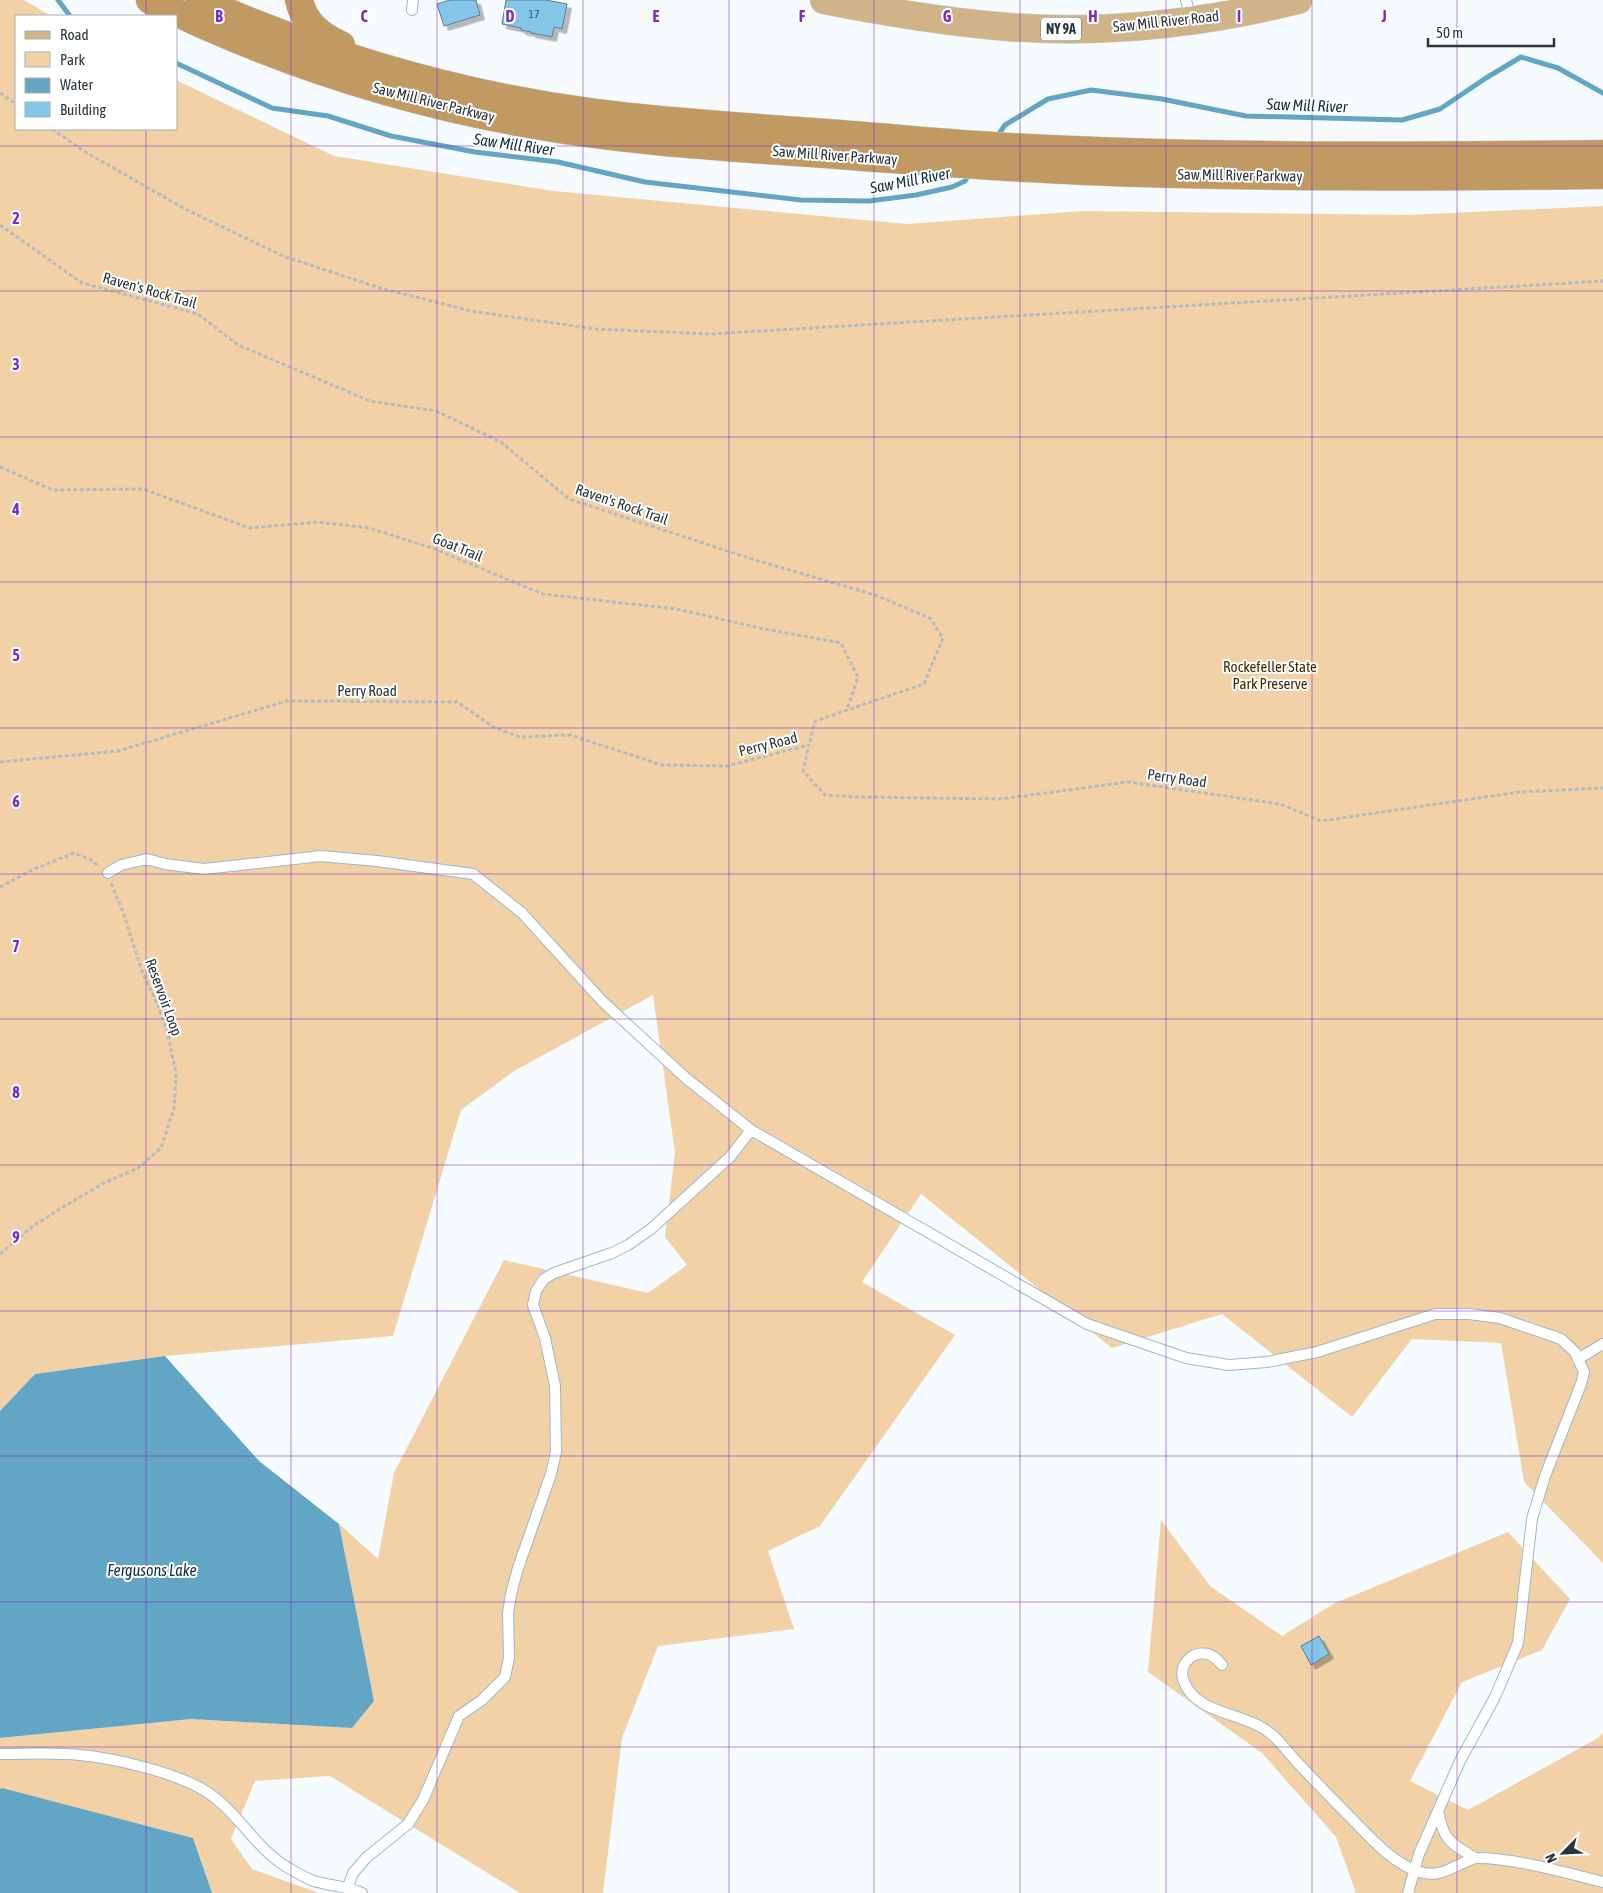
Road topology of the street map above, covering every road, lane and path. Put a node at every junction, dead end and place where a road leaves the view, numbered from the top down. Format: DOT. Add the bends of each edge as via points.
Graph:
graph roads {
  1 [pos="150,0"];
  2 [pos="199,0"];
  3 [pos="299,0"];
  4 [pos="824,0"];
  5 [pos="1298,0"];
  6 [pos="1188,10"];
  7 [pos="418,78"];
  8 [pos="0,93"];
  9 [pos="15,103"];
  10 [pos="53,130"];
  11 [pos="967,154"];
  12 [pos="1603,154"];
  13 [pos="1000,157"];
  14 [pos="1603,175"];
  15 [pos="0,226"];
  16 [pos="1603,280"];
  17 [pos="0,467"];
  18 [pos="847,709"];
  19 [pos="809,745"];
  20 [pos="0,762"];
  21 [pos="1603,788"];
  22 [pos="108,873"];
  23 [pos="0,887"];
  24 [pos="751,1130"];
  25 [pos="0,1254"];
  26 [pos="1603,1344"];
  27 [pos="1578,1359"];
  28 [pos="1222,1665"];
  29 [pos="0,1754"];
  30 [pos="1438,1811"];
  31 [pos="1475,1858"];
  32 [pos="1414,1870"];
  33 [pos="1603,1882"];
  34 [pos="348,1887"];
  35 [pos="362,1893"];
  36 [pos="1408,1893"];
  1 -- 11 [label="highway, Saw Mill River Parkway" via="235,39 350,81 410,98 530,124 652,140"];
  2 -- 7 [label="highway, Saw Mill River Parkway" via="300,41"];
  3 -- 7 [label="highway" via="309,23 325,36"];
  4 -- 6 [label="main road, Saw Mill River Road / NY 9A" via="915,16 1009,27 1071,29 1130,26"];
  5 -- 6 [label="main road, Saw Mill River Road / NY 9A" via="1253,10"];
  7 -- 11 [label="highway, Saw Mill River Parkway" via="485,94 597,113 721,124"];
  8 -- 9 [label="path"];
  10 -- 16 [label="path" via="187,210 283,256 380,288 471,311 594,329 710,334"];
  11 -- 13 [label="highway, Saw Mill River Parkway"];
  12 -- 13 [label="highway, Saw Mill River Parkway" via="1150,152"];
  13 -- 14 [label="highway, Saw Mill River Parkway" via="1107,172 1423,177"];
  15 -- 18 [label="path, Raven's Rock Trail" via="82,283 198,314 238,345 370,401 436,411 501,442 569,499 875,595 930,618 942,638 924,684"];
  17 -- 18 [label="path, Goat Trail" via="53,490 143,489 250,528 318,522 369,528 432,548 543,594 676,609 841,643 858,677"];
  18 -- 19 [label="path, Raven's Rock Trail" via="815,721"];
  19 -- 20 [label="path, Perry Road" via="728,766 662,765 570,735 520,737 494,728 457,702 287,701 118,751"];
  19 -- 21 [label="path, Perry Road" via="803,771 825,795 856,797 1001,799 1128,782 1280,804 1321,820 1519,792"];
  22 -- 23 [label="path" via="90,859 74,854"];
  22 -- 24 [label="lane" via="121,865 147,859 204,869 322,856 472,874 522,913 609,1007 687,1078"];
  22 -- 25 [label="path, Reservoir Loop" via="168,1036 176,1073 174,1109 161,1148 138,1168 68,1204 33,1226"];
  24 -- 27 [label="lane" via="1087,1324 1186,1358 1229,1365 1266,1362 1317,1352 1435,1314 1469,1314 1500,1318 1561,1339"];
  24 -- 34 [label="lane" via="730,1157 651,1229 612,1253 554,1272 536,1291 533,1305 545,1338 554,1386 556,1452 511,1594 509,1658 505,1677 482,1700 459,1716 424,1800 408,1824 367,1857 353,1873"];
  26 -- 27 [label="lane"];
  27 -- 30 [label="lane" via="1584,1372 1581,1384 1532,1519 1518,1643"];
  28 -- 32 [label="lane" via="1213,1657 1192,1656 1186,1660 1182,1676 1186,1687 1205,1705 1267,1730 1380,1847"];
  29 -- 34 [label="lane" via="80,1755 135,1765 175,1777 207,1792 231,1811 286,1867 313,1881"];
  30 -- 31 [label="lane" via="1442,1831 1452,1845"];
  30 -- 32 [label="lane"];
  31 -- 32 [label="lane" via="1437,1874"];
  31 -- 33 [label="lane" via="1507,1860"];
  32 -- 36 [label="lane"];
  34 -- 35 [label="lane"];
}
